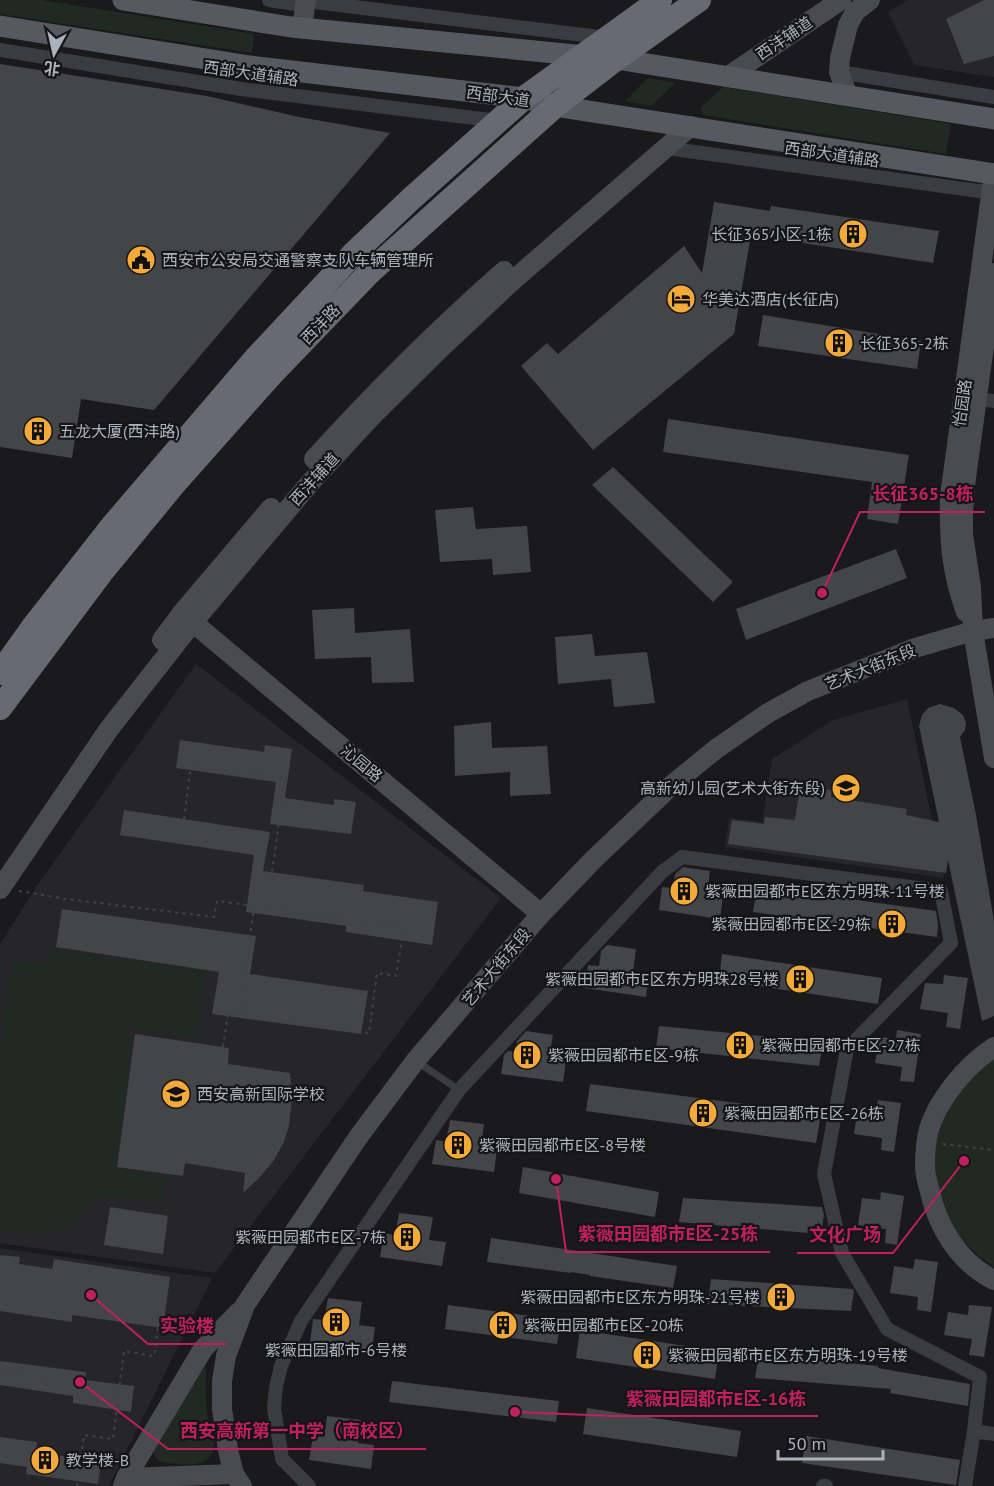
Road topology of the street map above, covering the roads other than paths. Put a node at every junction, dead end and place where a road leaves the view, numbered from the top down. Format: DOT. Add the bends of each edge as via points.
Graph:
graph roads {
  1 [pos="123,0"];
  2 [pos="269,0"];
  3 [pos="660,0"];
  4 [pos="699,0"];
  5 [pos="841,0"];
  6 [pos="870,0"];
  7 [pos="300,1"];
  8 [pos="0,26"];
  9 [pos="296,28"];
  10 [pos="612,48"];
  11 [pos="0,50"];
  12 [pos="582,56"];
  13 [pos="839,72"];
  14 [pos="727,77"];
  15 [pos="848,96"];
  16 [pos="994,97"];
  17 [pos="524,98"];
  18 [pos="555,106"];
  19 [pos="994,119"];
  20 [pos="498,121"];
  21 [pos="682,125"];
  22 [pos="666,148"];
  23 [pos="993,181"];
  24 [pos="994,273"];
  25 [pos="985,400"];
  26 [pos="188,617"];
  27 [pos="994,628"];
  28 [pos="973,631"];
  29 [pos="0,674"];
  30 [pos="0,708"];
  31 [pos="994,758"];
  32 [pos="0,868"];
  33 [pos="9,890"];
  34 [pos="541,914"];
  35 [pos="994,1047"];
  36 [pos="416,1060"];
  37 [pos="459,1090"];
  38 [pos="994,1280"];
  39 [pos="245,1305"];
  40 [pos="974,1431"];
  41 [pos="994,1434"];
  42 [pos="238,1480"];
  43 [pos="125,1482"];
  44 [pos="309,1486"];
  45 [pos="965,1486"];
  1 -- 9 [label="main road"];
  2 -- 7 [label="street"];
  3 -- 10 [label="highway, 西沣路"];
  4 -- 10 [label="highway, 西沣路"];
  5 -- 14 [label="street, 西沣辅道"];
  6 -- 13 [label="street" via="855,12 848,25"];
  7 -- 9 [label="street"];
  7 -- 10 [label="street"];
  8 -- 17 [label="main road, 西部大道" via="250,66"];
  9 -- 12 [label="main road"];
  10 -- 12 [label="highway, 西沣路"];
  10 -- 14 [label="main road"];
  10 -- 18 [label="highway, 西沣路"];
  11 -- 20 [label="street, 西部大道辅路" via="241,89"];
  12 -- 17 [label="highway, 西沣路"];
  13 -- 15 [label="street"];
  13 -- 16 [label="street"];
  14 -- 15 [label="main road"];
  15 -- 19 [label="main road"];
  17 -- 18 [label="main road, 西部大道"];
  17 -- 20 [label="highway, 西沣路"];
  18 -- 21 [label="main road, 西部大道"];
  18 -- 30 [label="highway, 西沣路" via="370,272 270,376 101,573"];
  20 -- 29 [label="highway, 西沣路" via="354,253 255,359 113,525"];
  21 -- 22 [label="street, 西沣辅道"];
  21 -- 23 [label="main road, 西部大道"];
  21 -- 26 [label="street, 西沣辅道" via="478,294 389,379 241,542"];
  22 -- 23 [label="street, 西部大道辅路"];
  22 -- 26 [label="street, 西沣辅道" via="443,346 381,407"];
  23 -- 28 [label="street, 怡园路" via="950,496 951,555 958,590"];
  24 -- 25 [label="street, 怡园路"];
  25 -- 28 [label="street, 怡园路" via="965,485 963,513"];
  26 -- 32 [label="street, 西沣辅道" via="104,716"];
  26 -- 33 [label="street, 西沣辅道" via="109,729"];
  26 -- 34 [label="street, 沁园路"];
  27 -- 28 [label="street, 艺术大街东段"];
  28 -- 31 [label="street, 怡园路"];
  28 -- 34 [label="street, 艺术大街东段" via="915,648 808,692 768,713 673,784"];
  34 -- 36 [label="street, 艺术大街东段"];
  35 -- 38 [label="street" via="978,1058 947,1093 929,1128 924,1167 932,1204 952,1245"];
  36 -- 37 [label="lane"];
  36 -- 39 [label="street, 艺术大街东段" via="359,1136"];
  37 -- 40 [label="street" via="662,872 682,857 941,891 951,943 847,1049 824,1174 842,1253 887,1329 981,1377"];
  37 -- 44 [label="street" via="301,1321 281,1366 274,1408 282,1459"];
  39 -- 42 [label="street, 艺术大街东段" via="226,1356 222,1381 228,1450"];
  39 -- 43 [label="street" via="203,1349"];
  40 -- 41 [label="street"];
  40 -- 45 [label="street"];
  42 -- 43 [label="street"];
}
